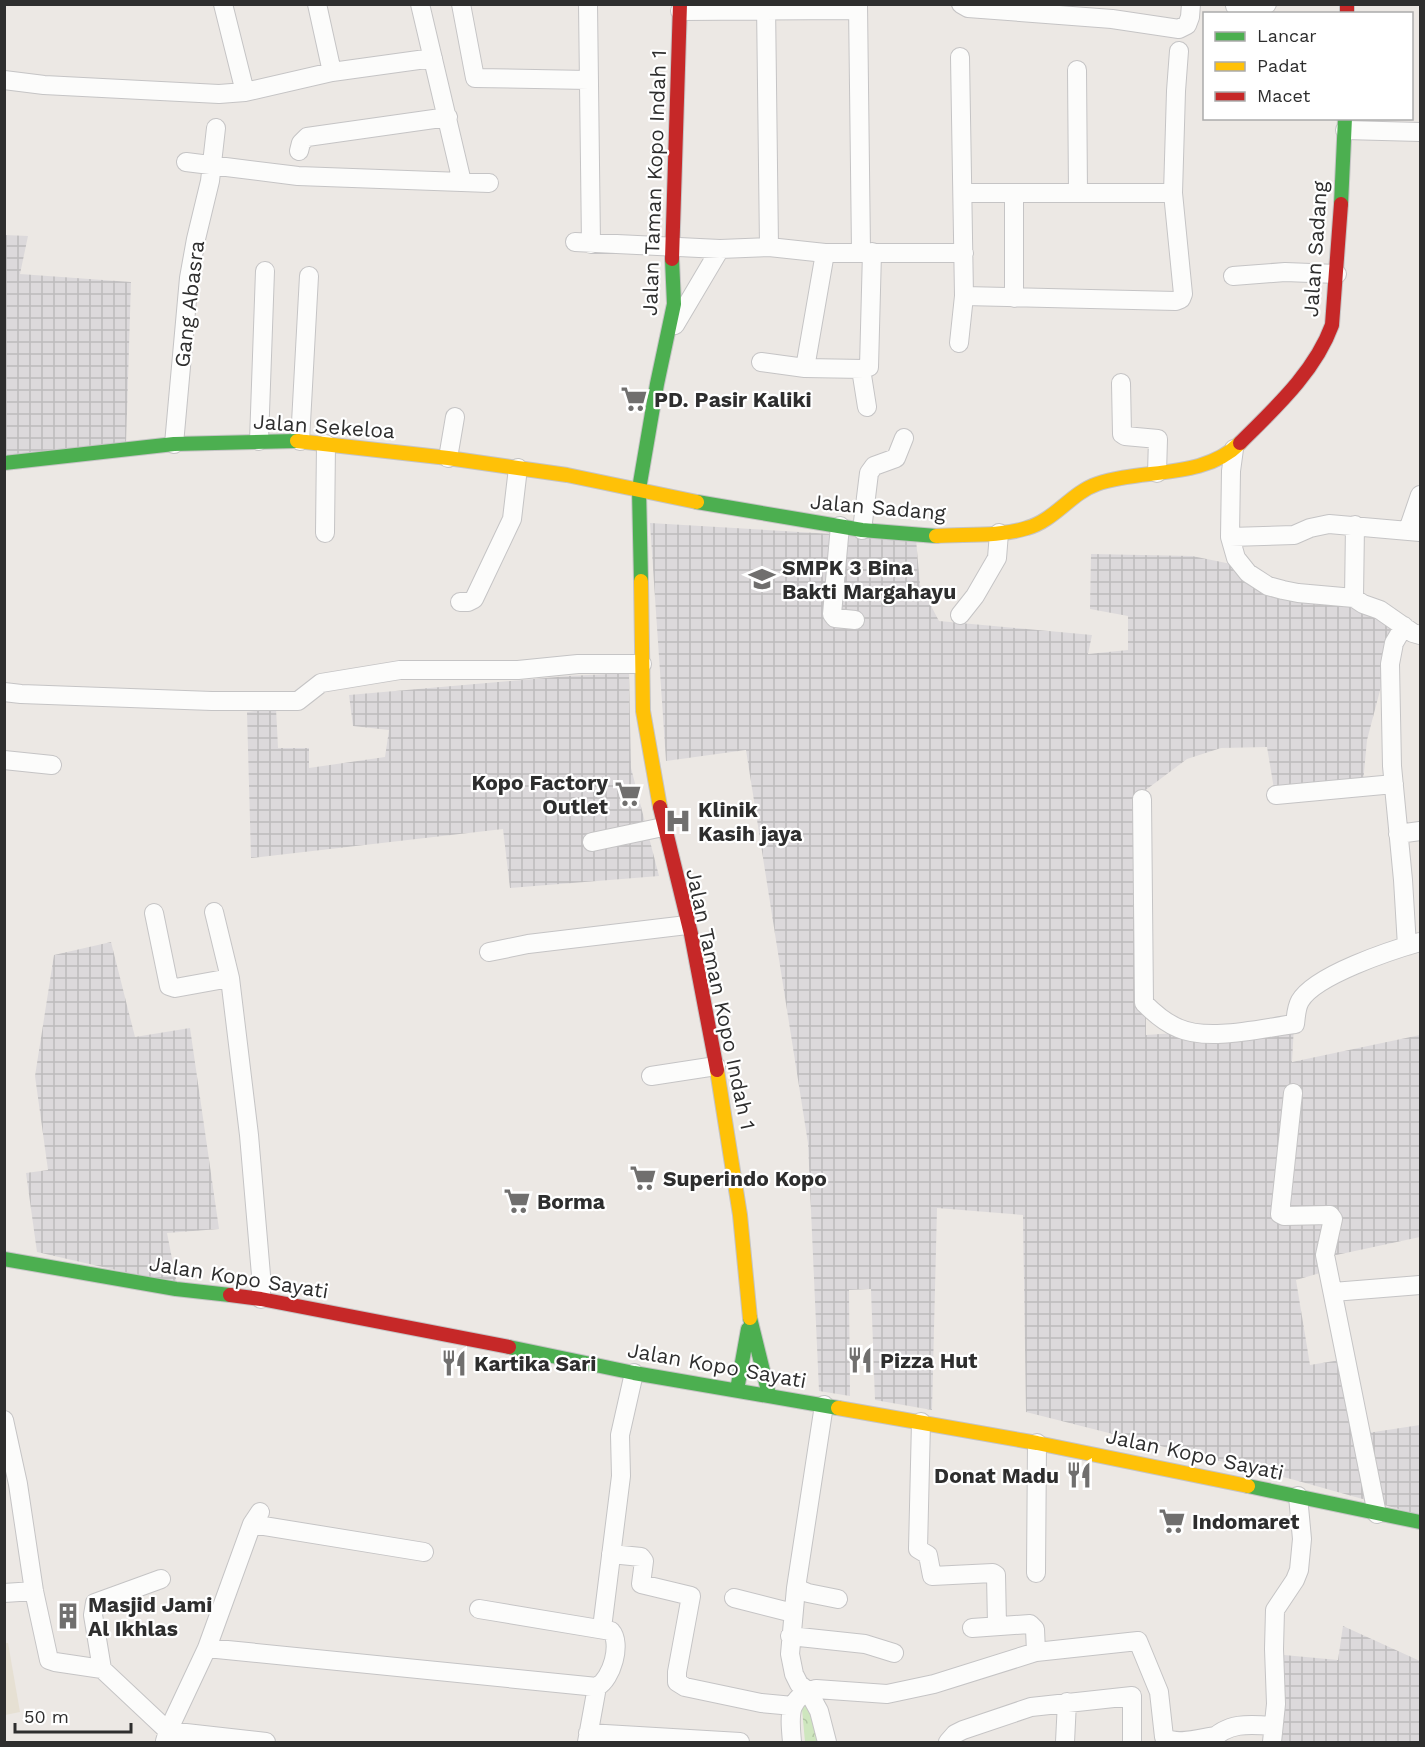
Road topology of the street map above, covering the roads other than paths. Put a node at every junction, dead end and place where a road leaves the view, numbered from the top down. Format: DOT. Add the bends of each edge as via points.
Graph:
graph roads {
  1 [pos="224,4"];
  2 [pos="317,4"];
  3 [pos="420,4"];
  4 [pos="461,4"];
  5 [pos="588,4"];
  6 [pos="961,4"];
  7 [pos="1191,4"];
  8 [pos="1267,4"];
  9 [pos="1235,6"];
  10 [pos="858,7"];
  11 [pos="680,8"];
  12 [pos="766,8"];
  13 [pos="1031,9"];
  14 [pos="1112,12"];
  15 [pos="1179,51"];
  16 [pos="960,57"];
  17 [pos="433,58"];
  18 [pos="1077,70"];
  19 [pos="332,72"];
  20 [pos="4,80"];
  21 [pos="589,80"];
  22 [pos="245,92"];
  23 [pos="448,117"];
  24 [pos="1345,124"];
  25 [pos="216,128"];
  26 [pos="1420,132"];
  27 [pos="299,151"];
  28 [pos="186,162"];
  29 [pos="212,166"];
  30 [pos="462,182"];
  31 [pos="489,183"];
  32 [pos="963,193"];
  33 [pos="1014,193"];
  34 [pos="1173,193"];
  35 [pos="1078,194"];
  36 [pos="672,246"];
  37 [pos="769,247"];
  38 [pos="720,249"];
  39 [pos="867,252"];
  40 [pos="825,253"];
  41 [pos="964,253"];
  42 [pos="265,271"];
  43 [pos="1337,274"];
  44 [pos="309,276"];
  45 [pos="1233,276"];
  46 [pos="964,296"];
  47 [pos="1014,298"];
  48 [pos="668,337"];
  49 [pos="958,342"];
  50 [pos="761,362"];
  51 [pos="805,368"];
  52 [pos="861,369"];
  53 [pos="1121,382"];
  54 [pos="867,407"];
  55 [pos="454,417"];
  56 [pos="904,438"];
  57 [pos="260,441"];
  58 [pos="300,441"];
  59 [pos="174,444"];
  60 [pos="326,444"];
  61 [pos="1234,449"];
  62 [pos="448,458"];
  63 [pos="4,463"];
  64 [pos="518,468"];
  65 [pos="1157,473"];
  66 [pos="639,489"];
  67 [pos="1420,495"];
  68 [pos="1355,525"];
  69 [pos="840,526"];
  70 [pos="862,530"];
  71 [pos="1414,531"];
  72 [pos="325,533"];
  73 [pos="999,533"];
  74 [pos="1230,537"];
  75 [pos="1354,598"];
  76 [pos="460,602"];
  77 [pos="960,615"];
  78 [pos="855,620"];
  79 [pos="1404,626"];
  80 [pos="1420,635"];
  81 [pos="642,664"];
  82 [pos="4,692"];
  83 [pos="4,760"];
  84 [pos="52,765"];
  85 [pos="1394,784"];
  86 [pos="1276,795"];
  87 [pos="1142,798"];
  88 [pos="663,827"];
  89 [pos="1420,831"];
  90 [pos="1398,834"];
  91 [pos="592,842"];
  92 [pos="214,912"];
  93 [pos="154,913"];
  94 [pos="687,926"];
  95 [pos="1414,944"];
  96 [pos="489,952"];
  97 [pos="230,978"];
  98 [pos="716,1066"];
  99 [pos="651,1076"];
  100 [pos="1293,1093"];
  101 [pos="4,1259"];
  102 [pos="1420,1285"];
  103 [pos="261,1299"];
  104 [pos="1335,1299"];
  105 [pos="750,1322"];
  106 [pos="634,1373"];
  107 [pos="737,1390"];
  108 [pos="770,1395"];
  109 [pos="824,1406"];
  110 [pos="4,1420"];
  111 [pos="921,1422"];
  112 [pos="1037,1443"];
  113 [pos="1298,1496"];
  114 [pos="1377,1514"];
  115 [pos="1420,1522"];
  116 [pos="424,1552"];
  117 [pos="611,1554"];
  118 [pos="1036,1574"];
  119 [pos="160,1579"];
  120 [pos="796,1588"];
  121 [pos="34,1591"];
  122 [pos="4,1593"];
  123 [pos="734,1598"];
  124 [pos="838,1599"];
  125 [pos="479,1609"];
  126 [pos="793,1613"];
  127 [pos="997,1625"];
  128 [pos="602,1628"];
  129 [pos="972,1629"];
  130 [pos="790,1636"];
  131 [pos="207,1648"];
  132 [pos="1036,1652"];
  133 [pos="894,1653"];
  134 [pos="113,1679"];
  135 [pos="1157,1685"];
  136 [pos="597,1687"];
  137 [pos="808,1691"];
  138 [pos="1132,1696"];
  139 [pos="1067,1702"];
  140 [pos="793,1706"];
  141 [pos="1272,1734"];
  142 [pos="166,1737"];
  143 [pos="588,1738"];
  144 [pos="1213,1739"];
  145 [pos="266,1743"];
  146 [pos="740,1743"];
  147 [pos="792,1743"];
  148 [pos="827,1743"];
  149 [pos="948,1743"];
  150 [pos="1065,1743"];
  151 [pos="1132,1743"];
  1 -- 22 [label="street"];
  2 -- 19 [label="street"];
  3 -- 17 [label="street"];
  4 -- 21 [label="street" via="476,78"];
  5 -- 21 [label="street"];
  6 -- 13 [label="street" via="968,8"];
  7 -- 14 [label="street" via="1187,25 1179,29"];
  8 -- 9 [label="street"];
  10 -- 12 [label="street"];
  10 -- 39 [label="street"];
  11 -- 12 [label="street"];
  11 -- 36 [label="main road, Jalan Taman Kopo Indah 1"];
  12 -- 37 [label="street"];
  13 -- 14 [label="street"];
  15 -- 34 [label="street"];
  16 -- 32 [label="street"];
  17 -- 19 [label="street"];
  17 -- 23 [label="street"];
  18 -- 35 [label="street"];
  19 -- 22 [label="street"];
  20 -- 22 [label="street" via="219,94"];
  21 -- 36 [label="street" via="583,243"];
  23 -- 27 [label="street" via="307,137"];
  23 -- 30 [label="street"];
  24 -- 26 [label="street"];
  24 -- 43 [label="main road, Jalan Sadang"];
  25 -- 29 [label="street, Gang Abasra"];
  28 -- 29 [label="street"];
  29 -- 30 [label="street" via="298,176"];
  29 -- 59 [label="street, Gang Abasra" via="189,278"];
  30 -- 31 [label="street"];
  32 -- 33 [label="street"];
  32 -- 41 [label="street"];
  33 -- 35 [label="street"];
  33 -- 47 [label="street"];
  34 -- 35 [label="street"];
  34 -- 47 [label="street" via="1181,300"];
  36 -- 38 [label="street"];
  36 -- 48 [label="main road, Jalan Taman Kopo Indah 1" via="674,304"];
  37 -- 38 [label="street"];
  37 -- 40 [label="street"];
  38 -- 48 [label="street"];
  39 -- 40 [label="street"];
  39 -- 41 [label="street"];
  39 -- 52 [label="street" via="870,364"];
  40 -- 51 [label="street"];
  41 -- 46 [label="street"];
  42 -- 57 [label="street"];
  43 -- 45 [label="street"];
  43 -- 61 [label="main road, Jalan Sadang" via="1327,339 1291,392"];
  44 -- 58 [label="street"];
  46 -- 47 [label="street"];
  46 -- 49 [label="street"];
  48 -- 66 [label="main road, Jalan Taman Kopo Indah 1"];
  50 -- 51 [label="street"];
  51 -- 52 [label="street"];
  52 -- 54 [label="street"];
  53 -- 65 [label="street" via="1122,434 1158,439"];
  55 -- 62 [label="street"];
  56 -- 70 [label="street" via="897,458 874,466 869,473"];
  57 -- 58 [label="main road, Jalan Sekeloa"];
  57 -- 59 [label="main road, Jalan Sekeloa"];
  58 -- 60 [label="main road, Jalan Sekeloa"];
  59 -- 63 [label="main road, Jalan Sekeloa"];
  60 -- 62 [label="main road, Jalan Sekeloa"];
  60 -- 72 [label="street"];
  61 -- 65 [label="main road, Jalan Sadang" via="1200,466"];
  61 -- 74 [label="street"];
  62 -- 64 [label="main road, Jalan Sekeloa"];
  64 -- 66 [label="main road, Jalan Sekeloa"];
  64 -- 76 [label="street" via="512,519 474,598"];
  65 -- 73 [label="main road, Jalan Sadang" via="1094,485 1044,521"];
  66 -- 69 [label="main road, Jalan Sadang"];
  66 -- 81 [label="main road, Jalan Taman Kopo Indah 1"];
  67 -- 71 [label="street"];
  68 -- 71 [label="street"];
  68 -- 74 [label="street" via="1329,524 1294,535"];
  68 -- 75 [label="street"];
  69 -- 70 [label="main road, Jalan Sadang"];
  69 -- 78 [label="street" via="832,614"];
  70 -- 73 [label="main road, Jalan Sadang" via="931,536"];
  73 -- 77 [label="street" via="997,558"];
  74 -- 75 [label="street" via="1242,567 1268,586"];
  75 -- 79 [label="street"];
  79 -- 80 [label="street"];
  79 -- 85 [label="street" via="1394,643 1390,664"];
  81 -- 82 [label="street" via="399,670 321,683 298,700 212,701"];
  81 -- 88 [label="main road, Jalan Taman Kopo Indah 1" via="647,740"];
  83 -- 84 [label="street"];
  85 -- 86 [label="street"];
  85 -- 90 [label="street"];
  87 -- 95 [label="street" via="1144,1003 1177,1028 1226,1033 1295,1024 1300,1000 1319,983"];
  88 -- 91 [label="street"];
  88 -- 94 [label="main road, Jalan Taman Kopo Indah 1"];
  89 -- 90 [label="street"];
  90 -- 95 [label="street"];
  92 -- 97 [label="street"];
  93 -- 97 [label="street" via="169,986"];
  94 -- 96 [label="street"];
  94 -- 98 [label="main road, Jalan Taman Kopo Indah 1"];
  97 -- 103 [label="street" via="249,1135"];
  98 -- 99 [label="street"];
  98 -- 105 [label="main road, Jalan Taman Kopo Indah 1" via="740,1215"];
  100 -- 104 [label="street" via="1280,1214 1332,1216 1325,1255"];
  101 -- 103 [label="main road, Jalan Kopo Sayati" via="176,1289"];
  102 -- 104 [label="street"];
  103 -- 106 [label="main road, Jalan Kopo Sayati"];
  104 -- 114 [label="street"];
  105 -- 107 [label="main road, Jalan Taman Kopo Indah 1"];
  105 -- 108 [label="main road, Jalan Taman Kopo Indah 1"];
  106 -- 107 [label="main road, Jalan Kopo Sayati"];
  106 -- 117 [label="street" via="620,1435 621,1476"];
  107 -- 108 [label="main road, Jalan Kopo Sayati"];
  108 -- 109 [label="main road, Jalan Kopo Sayati"];
  109 -- 111 [label="main road, Jalan Kopo Sayati"];
  109 -- 120 [label="street"];
  110 -- 121 [label="street"];
  111 -- 112 [label="main road, Jalan Kopo Sayati"];
  111 -- 127 [label="street" via="918,1549 928,1555 932,1576 996,1575"];
  112 -- 113 [label="main road, Jalan Kopo Sayati"];
  112 -- 118 [label="street"];
  113 -- 114 [label="main road, Jalan Kopo Sayati"];
  113 -- 141 [label="street" via="1302,1539 1299,1570 1275,1610 1276,1704"];
  114 -- 115 [label="main road, Jalan Kopo Sayati"];
  116 -- 131 [label="street" via="256,1518"];
  117 -- 128 [label="street"];
  117 -- 140 [label="street" via="641,1557 641,1584 691,1596 677,1682 761,1703"];
  119 -- 134 [label="street" via="95,1603 93,1615"];
  120 -- 124 [label="street"];
  120 -- 126 [label="street"];
  121 -- 122 [label="street"];
  121 -- 134 [label="street" via="49,1660"];
  123 -- 126 [label="street"];
  125 -- 128 [label="street"];
  126 -- 130 [label="street"];
  127 -- 129 [label="street"];
  127 -- 132 [label="street" via="1033,1626"];
  128 -- 136 [label="street" via="614,1634 613,1667"];
  130 -- 133 [label="street" via="865,1644"];
  130 -- 137 [label="street" via="794,1674"];
  131 -- 136 [label="street"];
  131 -- 142 [label="street"];
  132 -- 135 [label="street" via="1138,1641"];
  132 -- 137 [label="street" via="934,1684 887,1694"];
  134 -- 142 [label="street"];
  135 -- 138 [label="street"];
  135 -- 144 [label="street" via="1167,1740"];
  136 -- 143 [label="street"];
  137 -- 140 [label="street"];
  137 -- 148 [label="street" via="819,1711"];
  138 -- 139 [label="street"];
  138 -- 151 [label="street"];
  139 -- 149 [label="street" via="1014,1712 955,1734"];
  139 -- 150 [label="street"];
  140 -- 147 [label="street"];
  141 -- 144 [label="street" via="1254,1724 1237,1725"];
  142 -- 145 [label="street"];
  143 -- 146 [label="street"];
}
